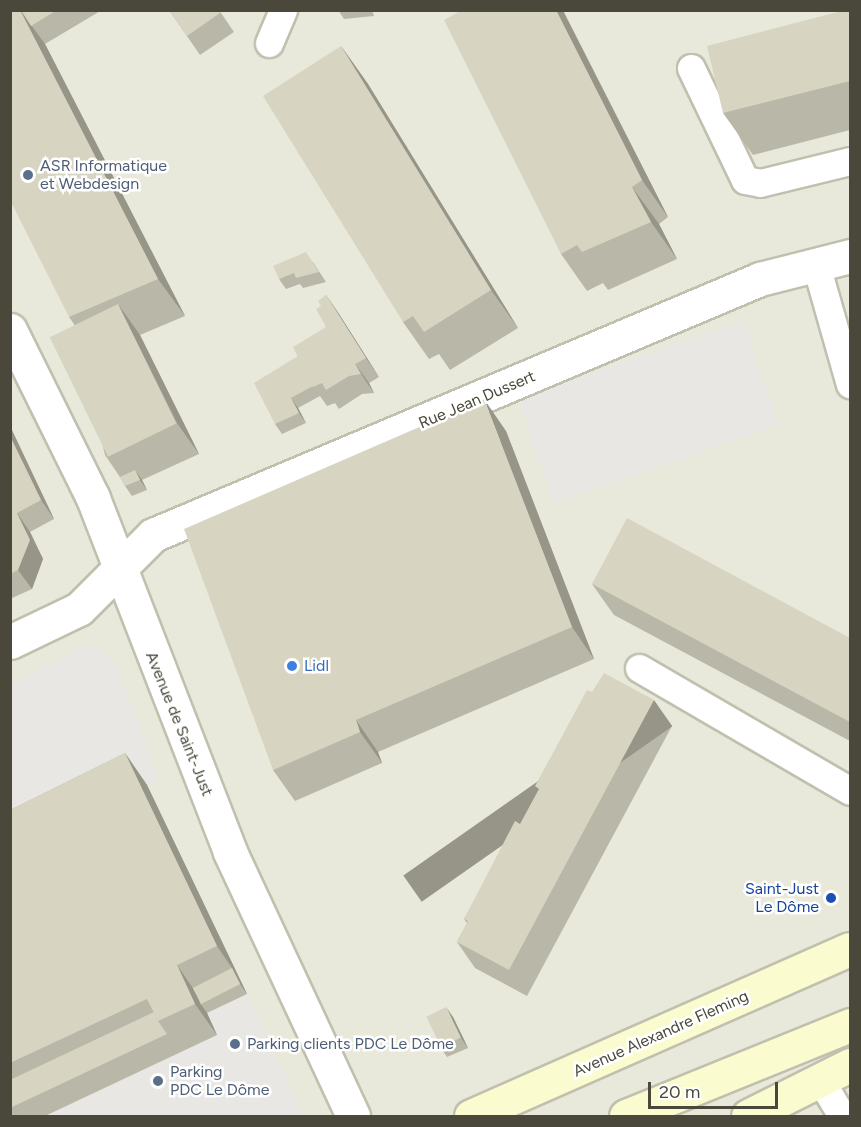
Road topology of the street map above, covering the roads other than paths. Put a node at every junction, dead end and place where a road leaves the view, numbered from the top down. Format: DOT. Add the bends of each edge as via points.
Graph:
graph roads {
  1 [pos="283,10"];
  2 [pos="269,43"];
  3 [pos="691,68"];
  4 [pos="850,161"];
  5 [pos="850,256"];
  6 [pos="816,265"];
  7 [pos="10,330"];
  8 [pos="850,384"];
  9 [pos="118,572"];
  10 [pos="10,642"];
  11 [pos="639,668"];
  12 [pos="850,791"];
  13 [pos="850,949"];
  14 [pos="850,1025"];
  15 [pos="850,1065"];
  16 [pos="821,1081"];
  17 [pos="353,1116"];
  18 [pos="471,1116"];
  19 [pos="626,1116"];
  20 [pos="748,1116"];
  21 [pos="842,1116"];
  1 -- 2 [label="lane"];
  3 -- 4 [label="lane" via="745,180 760,183"];
  5 -- 6 [label="street, Rue Jean Dussert"];
  6 -- 8 [label="lane"];
  6 -- 9 [label="street, Rue Jean Dussert" via="760,279 153,535"];
  7 -- 9 [label="street, Avenue de Saint-Just" via="93,498"];
  9 -- 10 [label="street, Rue Jean Dussert" via="79,609"];
  9 -- 17 [label="street, Avenue de Saint-Just" via="230,852"];
  11 -- 12 [label="lane"];
  13 -- 18 [label="main road, Avenue Alexandre Fleming"];
  14 -- 19 [label="main road"];
  15 -- 16 [label="main road"];
  16 -- 20 [label="main road"];
  16 -- 21 [label="lane"];
}
